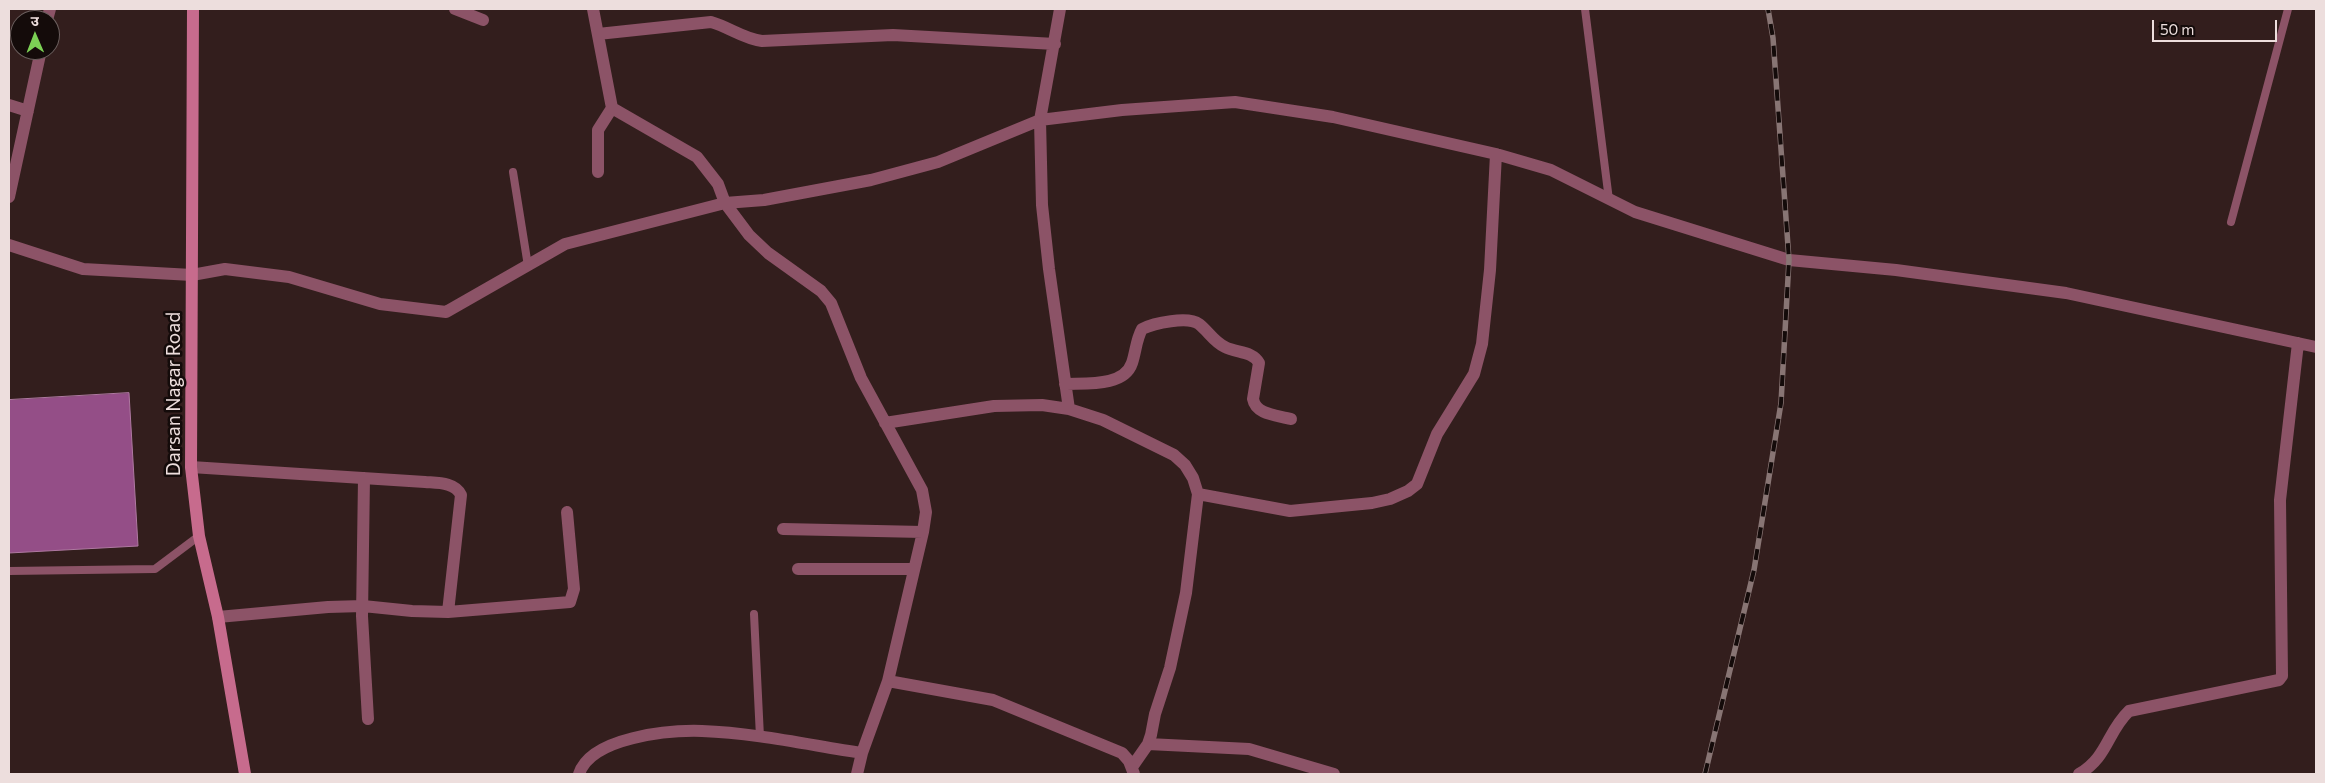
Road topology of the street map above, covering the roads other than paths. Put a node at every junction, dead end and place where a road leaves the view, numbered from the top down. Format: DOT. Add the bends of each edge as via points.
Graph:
graph roads {
  1 [pos="193,9"];
  2 [pos="455,9"];
  3 [pos="593,9"];
  4 [pos="1060,9"];
  5 [pos="1585,9"];
  6 [pos="2288,9"];
  7 [pos="483,20"];
  8 [pos="598,34"];
  9 [pos="1055,44"];
  10 [pos="39,60"];
  11 [pos="9,105"];
  12 [pos="612,108"];
  13 [pos="28,111"];
  14 [pos="1040,120"];
  15 [pos="1496,154"];
  16 [pos="513,172"];
  17 [pos="598,172"];
  18 [pos="9,198"];
  19 [pos="1609,200"];
  20 [pos="725,203"];
  21 [pos="2231,222"];
  22 [pos="9,245"];
  23 [pos="528,266"];
  24 [pos="192,275"];
  25 [pos="2298,343"];
  26 [pos="2316,347"];
  27 [pos="1065,384"];
  28 [pos="1069,409"];
  29 [pos="1291,419"];
  30 [pos="885,423"];
  31 [pos="191,467"];
  32 [pos="364,478"];
  33 [pos="1198,494"];
  34 [pos="567,512"];
  35 [pos="784,529"];
  36 [pos="923,532"];
  37 [pos="200,536"];
  38 [pos="798,569"];
  39 [pos="914,569"];
  40 [pos="9,570"];
  41 [pos="363,606"];
  42 [pos="448,612"];
  43 [pos="754,614"];
  44 [pos="218,617"];
  45 [pos="888,680"];
  46 [pos="368,719"];
  47 [pos="760,737"];
  48 [pos="1148,744"];
  49 [pos="862,753"];
  50 [pos="1133,771"];
  51 [pos="245,774"];
  52 [pos="579,774"];
  53 [pos="857,774"];
  54 [pos="1334,774"];
  55 [pos="2079,774"];
  1 -- 24 [label="street, Darsan Nagar Road"];
  2 -- 7 [label="street"];
  3 -- 8 [label="street"];
  4 -- 9 [label="street"];
  5 -- 19 [label="lane"];
  6 -- 21 [label="lane"];
  8 -- 9 [label="street" via="711,22 762,41 893,35"];
  8 -- 12 [label="street"];
  9 -- 14 [label="street"];
  10 -- 13 [label="street"];
  11 -- 13 [label="street"];
  12 -- 17 [label="street" via="598,130"];
  12 -- 20 [label="street" via="697,157 718,184"];
  13 -- 18 [label="street"];
  14 -- 15 [label="street" via="1235,102 1333,117"];
  14 -- 20 [label="street" via="938,162 881,178 764,200"];
  14 -- 27 [label="street" via="1042,205"];
  15 -- 19 [label="street" via="1550,170"];
  15 -- 33 [label="street" via="1490,270 1482,344 1474,374 1437,434 1417,484 1381,501 1290,511"];
  16 -- 23 [label="lane"];
  19 -- 25 [label="street" via="1635,212 1789,260 1896,270 2066,293"];
  20 -- 23 [label="street" via="565,244"];
  20 -- 30 [label="street" via="768,253 804,277 831,303 861,378"];
  22 -- 24 [label="street" via="83,269"];
  23 -- 24 [label="street" via="446,312 380,304 289,276 225,269"];
  24 -- 31 [label="street, Darsan Nagar Road"];
  25 -- 26 [label="street"];
  25 -- 55 [label="street" via="2280,500 2282,676 2279,680 2129,711 2095,764"];
  27 -- 28 [label="street"];
  27 -- 29 [label="street" via="1114,380 1122,376 1132,363 1142,329 1170,321 1190,320 1198,323 1226,348 1257,359 1254,405 1261,412"];
  28 -- 30 [label="street" via="1042,405 994,406"];
  28 -- 33 [label="street" via="1103,420 1174,455 1193,478"];
  30 -- 36 [label="street" via="922,490 926,512"];
  31 -- 32 [label="street"];
  31 -- 37 [label="street, Darsan Nagar Road"];
  32 -- 41 [label="street"];
  32 -- 42 [label="street" via="425,482 458,490 461,495"];
  33 -- 48 [label="street" via="1186,593 1170,668"];
  34 -- 42 [label="street" via="574,590 570,602"];
  35 -- 36 [label="street"];
  36 -- 39 [label="street"];
  37 -- 40 [label="lane" via="156,569"];
  37 -- 44 [label="street, Darsan Nagar Road"];
  38 -- 39 [label="street"];
  39 -- 45 [label="street"];
  41 -- 42 [label="street"];
  41 -- 44 [label="street"];
  41 -- 46 [label="street"];
  43 -- 47 [label="lane"];
  44 -- 51 [label="street, Darsan Nagar Road"];
  45 -- 49 [label="street"];
  45 -- 50 [label="street" via="1000,702 1112,747 1122,753"];
  47 -- 49 [label="street"];
  47 -- 52 [label="street" via="701,731 618,742 597,751"];
  48 -- 50 [label="street"];
  48 -- 54 [label="street" via="1249,749"];
  49 -- 53 [label="street"];
}
